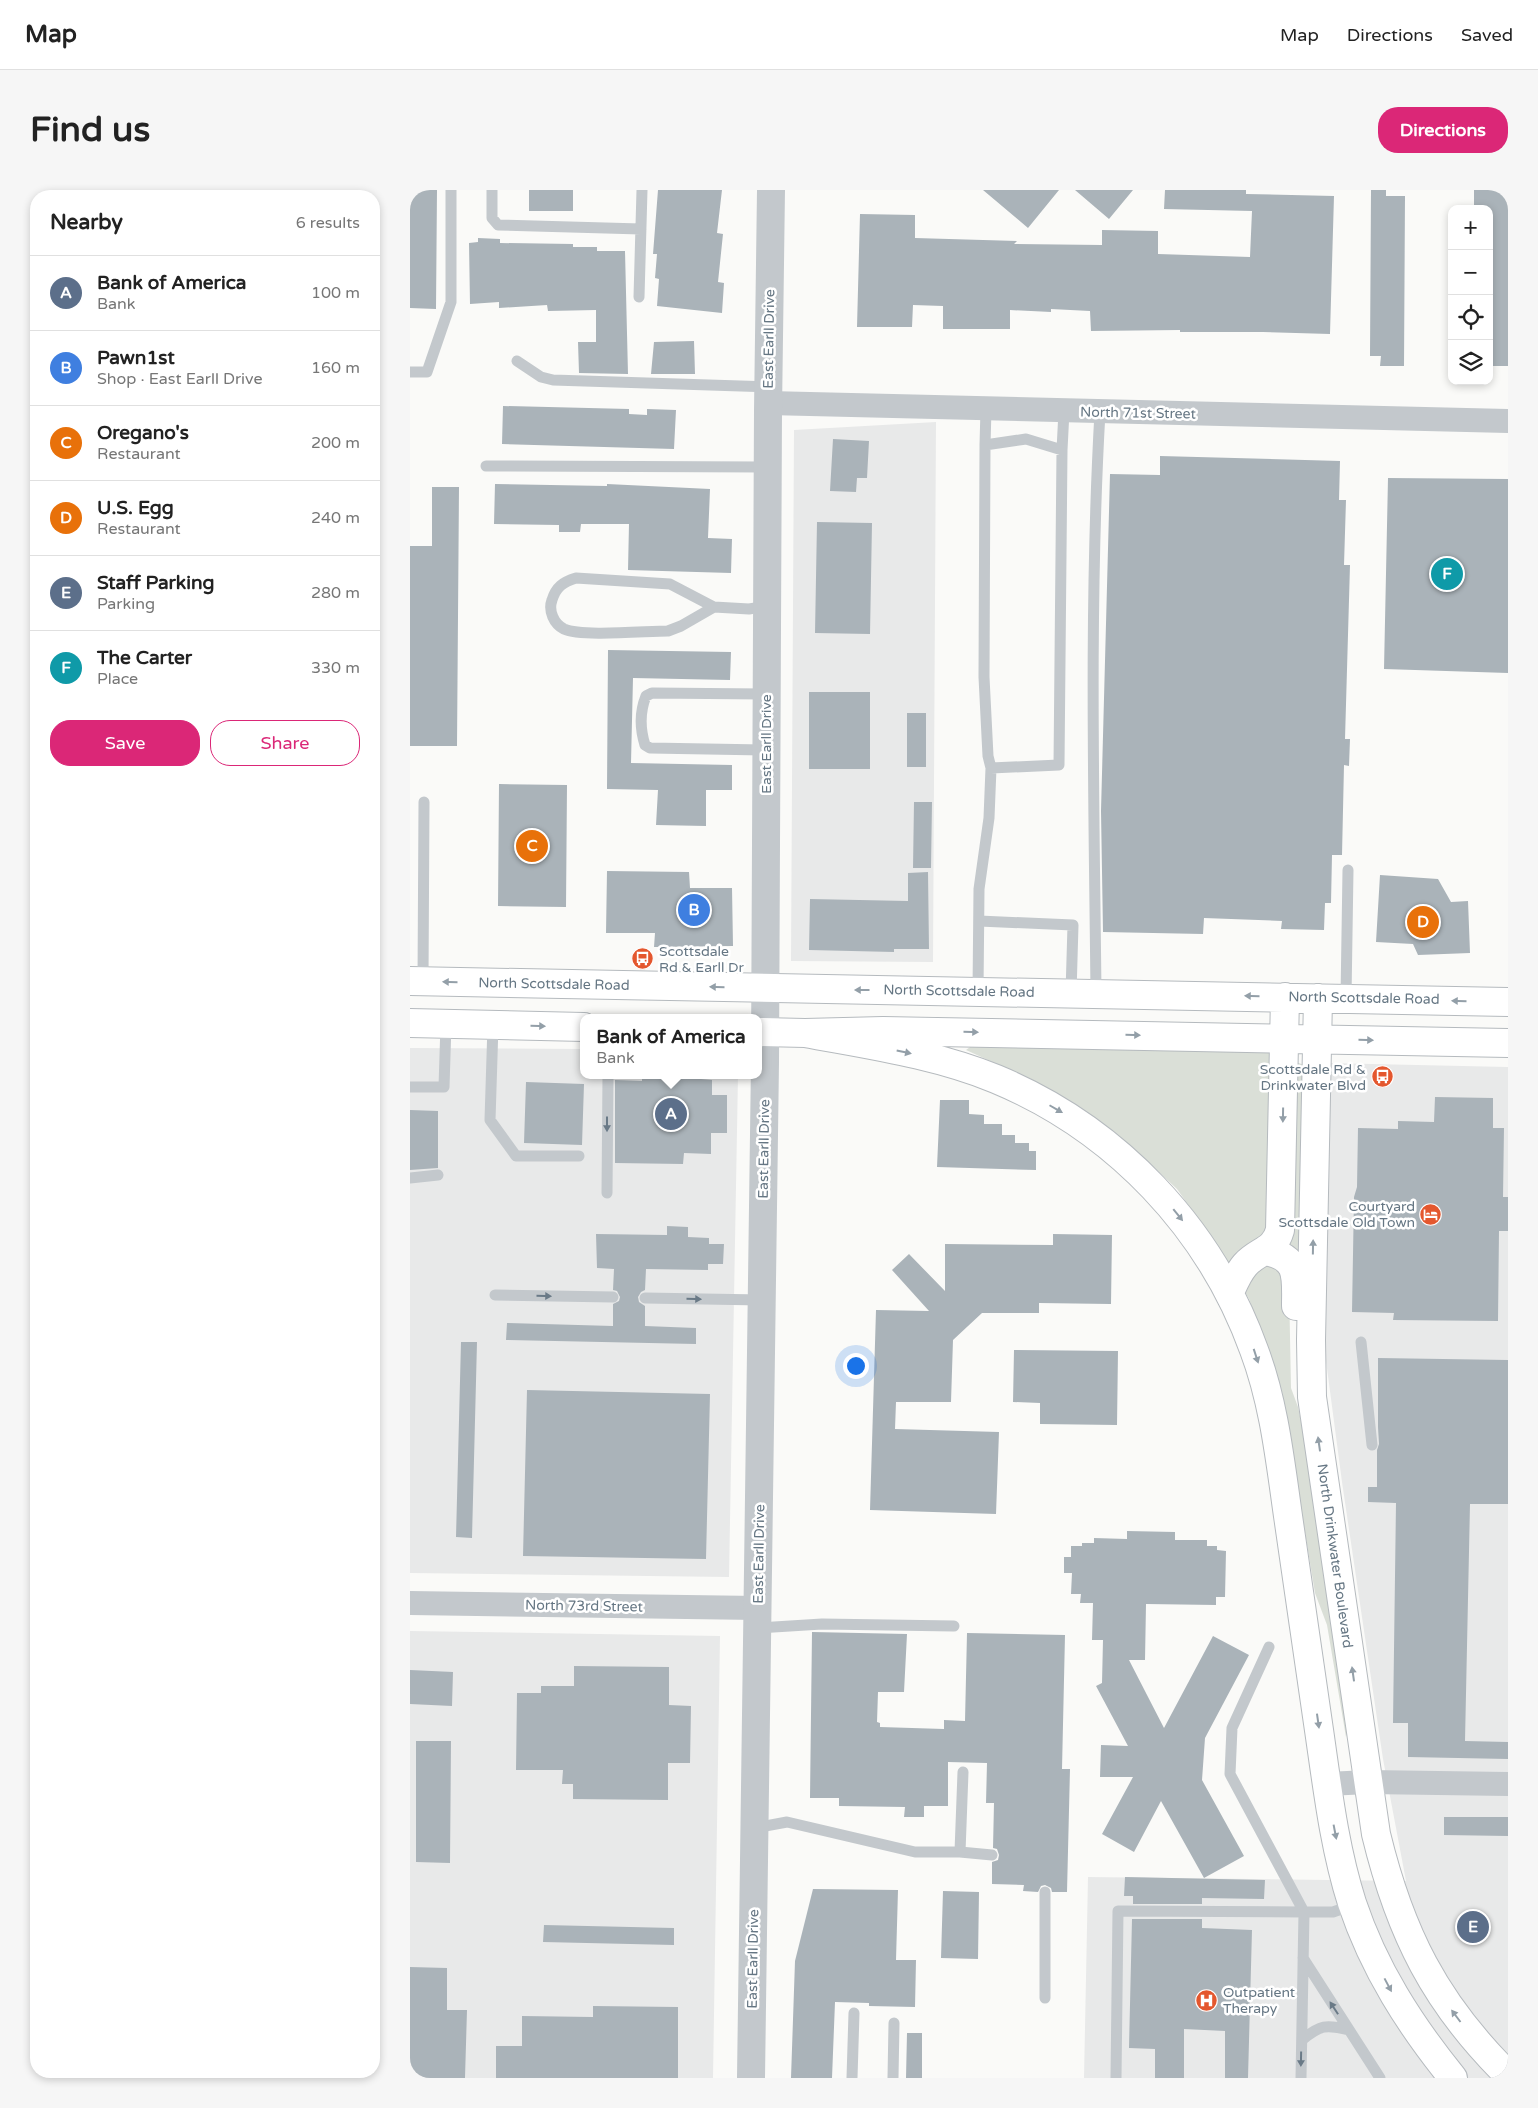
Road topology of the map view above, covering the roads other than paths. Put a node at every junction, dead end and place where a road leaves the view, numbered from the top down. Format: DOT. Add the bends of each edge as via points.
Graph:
graph roads {
  1 [pos="451,190"];
  2 [pos="492,190"];
  3 [pos="642,190"];
  4 [pos="771,190"];
  5 [pos="641,229"];
  6 [pos="638,296"];
  7 [pos="517,361"];
  8 [pos="410,372"];
  9 [pos="768,395"];
  10 [pos="986,409"];
  11 [pos="1064,411"];
  12 [pos="1100,412"];
  13 [pos="1508,422"];
  14 [pos="985,445"];
  15 [pos="1062,450"];
  16 [pos="486,466"];
  17 [pos="768,467"];
  18 [pos="767,606"];
  19 [pos="714,607"];
  20 [pos="767,694"];
  21 [pos="766,750"];
  22 [pos="991,768"];
  23 [pos="424,802"];
  24 [pos="1348,870"];
  25 [pos="979,921"];
  26 [pos="416,981"];
  27 [pos="766,988"];
  28 [pos="978,991"];
  29 [pos="1084,993"];
  30 [pos="1284,997"];
  31 [pos="1318,998"];
  32 [pos="1346,998"];
  33 [pos="1508,1002"];
  34 [pos="410,1023"];
  35 [pos="446,1024"];
  36 [pos="493,1025"];
  37 [pos="580,1027"];
  38 [pos="762,1032"];
  39 [pos="805,1033"];
  40 [pos="1284,1038"];
  41 [pos="1317,1039"];
  42 [pos="1508,1043"];
  43 [pos="608,1079"];
  44 [pos="410,1086"];
  45 [pos="579,1156"];
  46 [pos="438,1175"];
  47 [pos="410,1178"];
  48 [pos="607,1193"];
  49 [pos="1266,1252"];
  50 [pos="1230,1292"];
  51 [pos="495,1295"];
  52 [pos="613,1297"];
  53 [pos="645,1298"];
  54 [pos="762,1300"];
  55 [pos="1361,1342"];
  56 [pos="1314,1414"];
  57 [pos="1372,1445"];
  58 [pos="410,1603"];
  59 [pos="758,1618"];
  60 [pos="954,1626"];
  61 [pos="1269,1647"];
  62 [pos="962,1772"];
  63 [pos="1368,1782"];
  64 [pos="1327,1784"];
  65 [pos="1508,1784"];
  66 [pos="755,1828"];
  67 [pos="960,1852"];
  68 [pos="992,1855"];
  69 [pos="1045,1892"];
  70 [pos="1353,1905"];
  71 [pos="1304,1912"];
  72 [pos="1303,1958"];
  73 [pos="1044,1998"];
  74 [pos="854,2013"];
  75 [pos="894,2023"];
  76 [pos="1349,2030"];
  77 [pos="1302,2040"];
  78 [pos="1508,2075"];
  79 [pos="751,2078"];
  80 [pos="852,2078"];
  81 [pos="893,2078"];
  82 [pos="1116,2078"];
  83 [pos="1301,2078"];
  84 [pos="1380,2078"];
  85 [pos="1454,2078"];
  1 -- 8 [label="lane" via="451,302 427,372"];
  2 -- 5 [label="lane" via="492,218 498,225"];
  3 -- 5 [label="lane"];
  4 -- 9 [label="street, East Earll Drive"];
  5 -- 6 [label="lane"];
  7 -- 9 [label="lane" via="540,377 554,380"];
  9 -- 10 [label="street, North 71st Street"];
  9 -- 17 [label="street, East Earll Drive"];
  10 -- 11 [label="street, North 71st Street"];
  10 -- 14 [label="lane"];
  11 -- 12 [label="street, North 71st Street"];
  11 -- 15 [label="lane"];
  12 -- 13 [label="street, North 71st Street"];
  12 -- 29 [label="lane"];
  14 -- 15 [label="lane" via="1026,439"];
  14 -- 22 [label="lane" via="984,677"];
  15 -- 22 [label="lane" via="1059,765"];
  16 -- 17 [label="lane"];
  17 -- 18 [label="street, East Earll Drive"];
  18 -- 19 [label="lane" via="749,609"];
  18 -- 20 [label="street, East Earll Drive"];
  19 -- 19 [label="lane" via="668,631 576,633 557,625 551,616 551,603 558,588 576,578 670,584"];
  20 -- 21 [label="street, East Earll Drive"];
  20 -- 21 [label="lane" via="652,693 646,696 642,714 642,736 650,748"];
  21 -- 27 [label="street, East Earll Drive"];
  22 -- 25 [label="lane" via="979,889"];
  23 -- 26 [label="lane"];
  24 -- 32 [label="lane"];
  25 -- 28 [label="lane"];
  25 -- 29 [label="lane" via="1073,925"];
  27 -- 26 [label="main road, North Scottsdale Road, one-way"];
  28 -- 27 [label="main road, North Scottsdale Road, one-way"];
  27 -- 38 [label="street, East Earll Drive"];
  28 -- 29 [label="main road, North Scottsdale Road"];
  30 -- 29 [label="main road, North Scottsdale Road, one-way"];
  30 -- 31 [label="main road, North Scottsdale Road"];
  30 -- 40 [label="main road"];
  31 -- 32 [label="main road, North Scottsdale Road"];
  31 -- 41 [label="main road, North Drinkwater Boulevard"];
  33 -- 32 [label="main road, North Scottsdale Road, one-way"];
  34 -- 35 [label="main road"];
  35 -- 36 [label="main road"];
  35 -- 44 [label="lane" via="444,1087"];
  36 -- 37 [label="main road, one-way"];
  36 -- 45 [label="lane" via="490,1120 516,1156"];
  38 -- 39 [label="main road"];
  38 -- 54 [label="street, East Earll Drive"];
  39 -- 40 [label="main road, one-way" via="882,1031"];
  39 -- 50 [label="main road, one-way" via="957,1066 1002,1082 1059,1111 1089,1130 1144,1177 1190,1230"];
  40 -- 41 [label="main road"];
  40 -- 49 [label="main road, one-way" via="1281,1223 1278,1236"];
  41 -- 42 [label="main road, one-way"];
  56 -- 41 [label="main road, North Drinkwater Boulevard, one-way" via="1311,1340"];
  43 -- 48 [label="lane, one-way"];
  46 -- 47 [label="lane"];
  49 -- 50 [label="main road" via="1245,1265"];
  49 -- 56 [label="main road" via="1285,1258 1295,1272 1295,1342"];
  50 -- 64 [label="main road, one-way" via="1255,1352 1268,1396 1280,1457"];
  51 -- 52 [label="lane, one-way"];
  53 -- 54 [label="lane, one-way"];
  54 -- 59 [label="street, East Earll Drive"];
  55 -- 57 [label="lane"];
  63 -- 56 [label="main road, North Drinkwater Boulevard, one-way"];
  58 -- 59 [label="street, North 73rd Street"];
  59 -- 60 [label="lane" via="822,1624"];
  59 -- 66 [label="street, East Earll Drive"];
  61 -- 71 [label="lane" via="1232,1728 1230,1774"];
  62 -- 67 [label="lane"];
  63 -- 64 [label="street"];
  63 -- 65 [label="street"];
  78 -- 63 [label="main road, North Drinkwater Boulevard, one-way" via="1486,2054 1442,1998 1406,1931 1384,1868"];
  64 -- 70 [label="main road, one-way" via="1339,1855"];
  66 -- 67 [label="lane" via="787,1822 915,1852"];
  66 -- 79 [label="street, East Earll Drive"];
  67 -- 68 [label="lane"];
  69 -- 73 [label="lane"];
  70 -- 71 [label="lane" via="1333,1912"];
  70 -- 85 [label="main road, one-way" via="1389,1987 1413,2026"];
  71 -- 72 [label="lane"];
  71 -- 82 [label="lane" via="1118,1911"];
  76 -- 72 [label="lane, one-way"];
  72 -- 77 [label="lane"];
  74 -- 80 [label="lane"];
  75 -- 81 [label="lane"];
  76 -- 77 [label="lane" via="1330,2025 1316,2029"];
  76 -- 84 [label="lane"];
  77 -- 83 [label="lane, one-way"];
}
